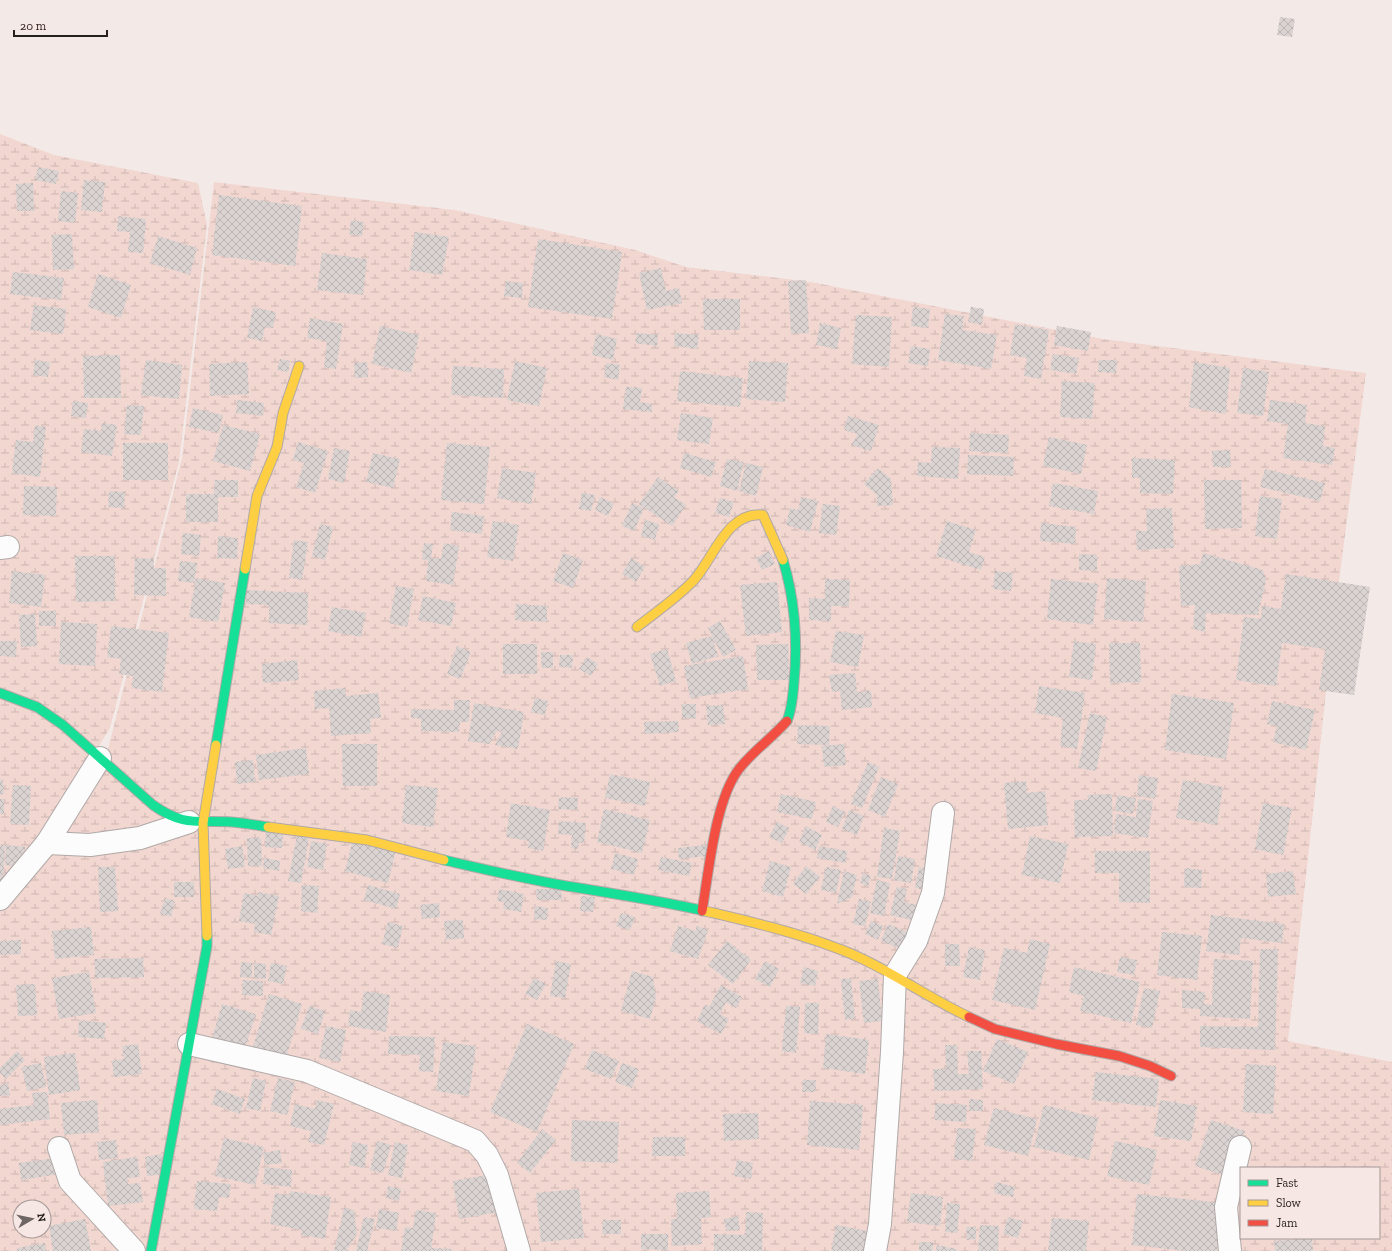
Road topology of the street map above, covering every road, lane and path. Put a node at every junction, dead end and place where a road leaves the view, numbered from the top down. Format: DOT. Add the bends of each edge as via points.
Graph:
graph roads {
  1 [pos="299,366"];
  2 [pos="637,626"];
  3 [pos="0,693"];
  4 [pos="100,758"];
  5 [pos="943,813"];
  6 [pos="196,822"];
  7 [pos="47,843"];
  8 [pos="0,899"];
  9 [pos="702,911"];
  10 [pos="895,975"];
  11 [pos="189,1044"];
  12 [pos="1171,1076"];
  13 [pos="1240,1147"];
  14 [pos="59,1148"];
  15 [pos="134,1251"];
  16 [pos="151,1251"];
  17 [pos="519,1251"];
  18 [pos="875,1251"];
  19 [pos="1230,1251"];
  1 -- 6 [label="street" via="283,413 276,447 257,496"];
  2 -- 9 [label="street" via="694,579 721,539 737,523 750,514 763,515 784,562 792,592 797,655 793,693 788,720 738,770 728,789 714,843"];
  3 -- 4 [label="street" via="37,707 63,725"];
  4 -- 6 [label="street" via="169,816"];
  4 -- 7 [label="street"];
  5 -- 10 [label="street" via="933,893 916,941"];
  6 -- 7 [label="street" via="140,838 90,845"];
  6 -- 9 [label="street" via="232,822 367,840 493,872 659,900"];
  6 -- 11 [label="street" via="207,946"];
  7 -- 8 [label="street"];
  9 -- 10 [label="street" via="832,946"];
  10 -- 12 [label="street" via="940,1003 995,1029 1119,1056"];
  10 -- 18 [label="street" via="892,1052 880,1216"];
  11 -- 16 [label="street"];
  11 -- 17 [label="street" via="307,1071 475,1140 487,1155 497,1175"];
  13 -- 19 [label="street" via="1226,1207"];
  14 -- 15 [label="street" via="70,1181"];
}
